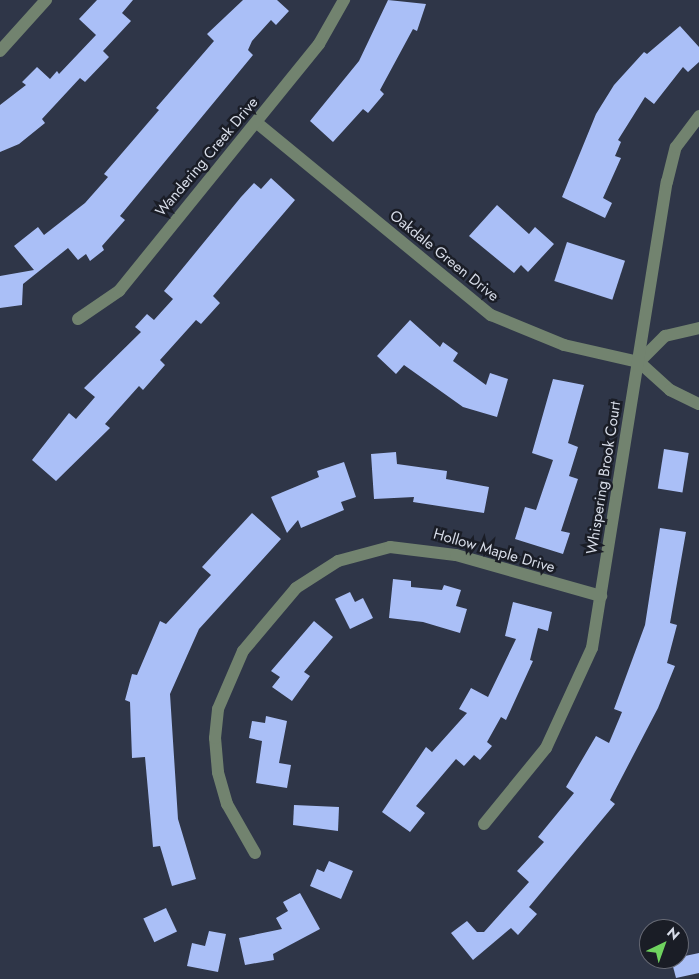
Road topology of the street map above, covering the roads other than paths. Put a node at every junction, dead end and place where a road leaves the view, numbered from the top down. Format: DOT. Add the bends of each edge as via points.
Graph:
graph roads {
  1 [pos="46,0"];
  2 [pos="344,0"];
  3 [pos="0,51"];
  4 [pos="699,116"];
  5 [pos="257,123"];
  6 [pos="78,319"];
  7 [pos="699,328"];
  8 [pos="639,362"];
  9 [pos="699,404"];
  10 [pos="601,596"];
  11 [pos="484,824"];
  12 [pos="255,853"];
  1 -- 3 [label="street"];
  2 -- 5 [label="street, Wandering Creek Drive" via="328,32"];
  4 -- 8 [label="street, Whispering Brook Court" via="676,147 667,182"];
  5 -- 6 [label="street, Wandering Creek Drive" via="119,291"];
  5 -- 8 [label="street, Oakdale Green Drive" via="491,314 564,345"];
  7 -- 8 [label="street" via="665,336"];
  8 -- 9 [label="street, Oakdale Green Drive" via="670,390"];
  8 -- 10 [label="street, Whispering Brook Court"];
  10 -- 11 [label="street, Whispering Brook Court" via="592,648 570,703 541,756"];
  10 -- 12 [label="street, Hollow Maple Drive" via="456,555 390,546 338,561 296,588 243,651 218,709 215,738 218,772 227,804"];
}
